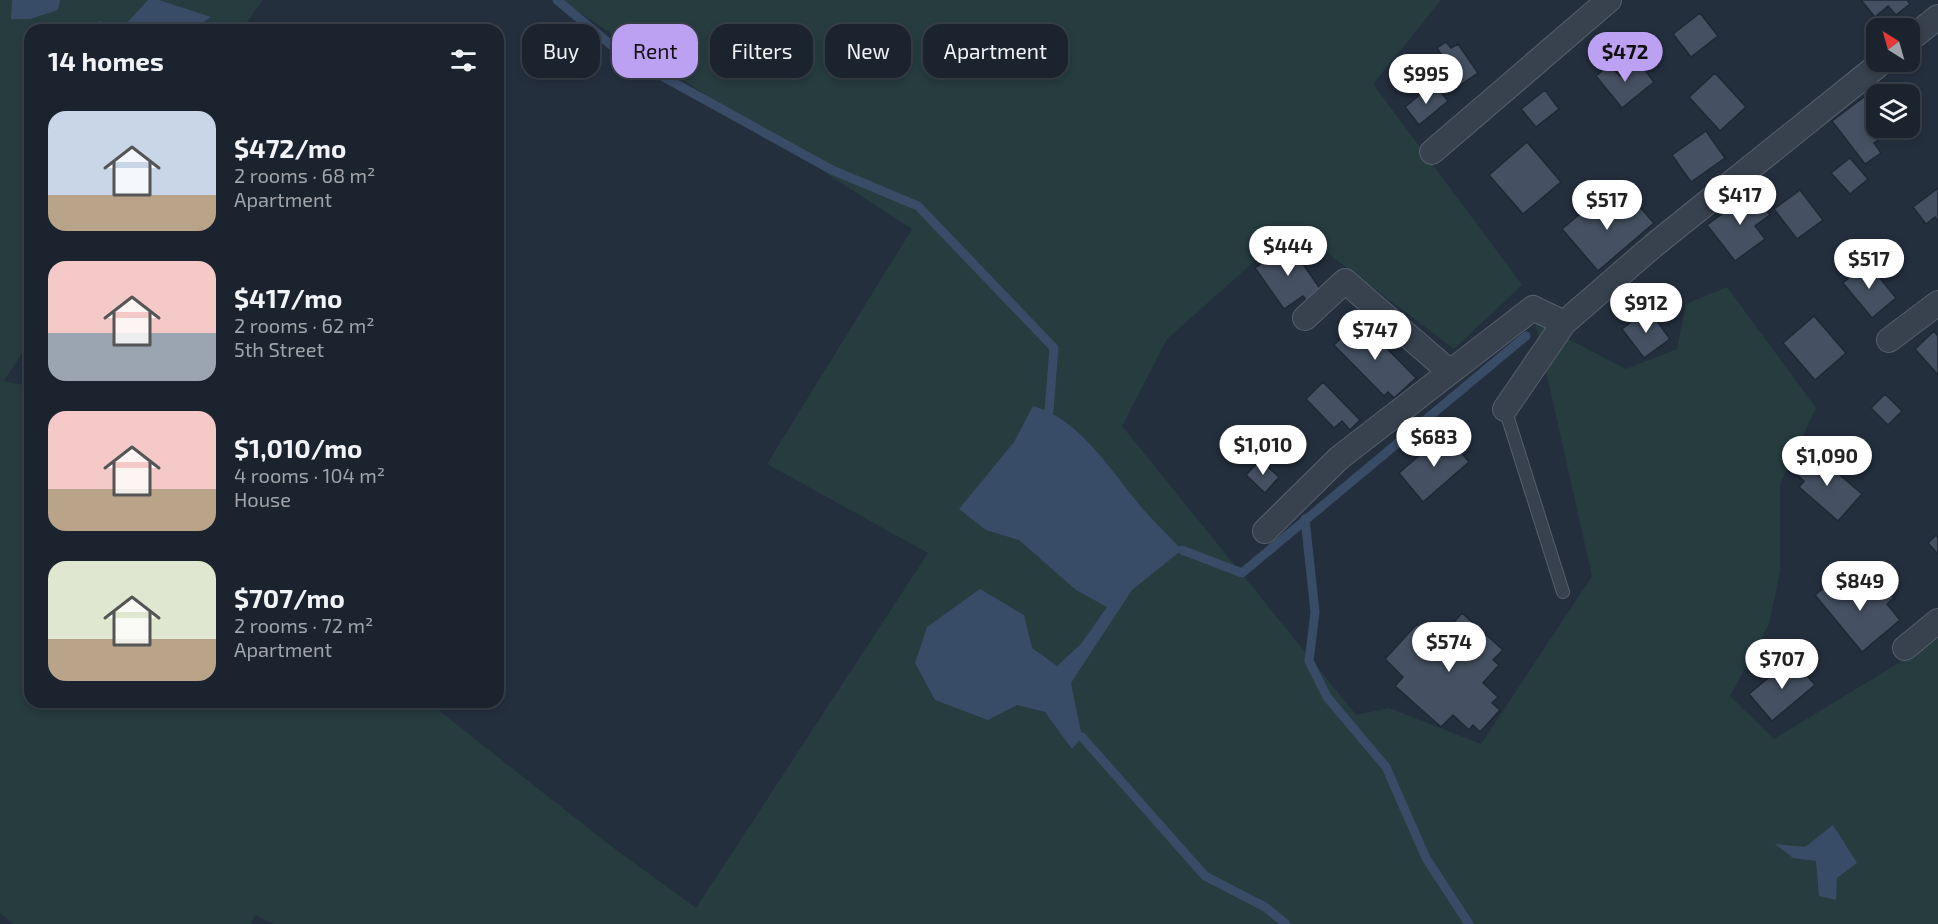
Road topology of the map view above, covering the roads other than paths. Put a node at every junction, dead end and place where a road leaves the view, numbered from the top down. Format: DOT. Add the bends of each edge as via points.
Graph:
graph roads {
  1 [pos="1609,0"];
  2 [pos="1938,17"];
  3 [pos="1920,31"];
  4 [pos="1870,72"];
  5 [pos="1432,152"];
  6 [pos="1938,303"];
  7 [pos="1305,318"];
  8 [pos="1564,323"];
  9 [pos="1889,340"];
  10 [pos="1450,372"];
  11 [pos="1506,409"];
  12 [pos="1265,531"];
  13 [pos="1563,592"];
  14 [pos="1938,621"];
  15 [pos="1905,648"];
  1 -- 5 [label="street"];
  2 -- 3 [label="street"];
  4 -- 8 [label="street" via="1653,246"];
  6 -- 9 [label="street"];
  7 -- 10 [label="street" via="1345,281"];
  8 -- 10 [label="street" via="1533,308"];
  8 -- 11 [label="street"];
  10 -- 12 [label="street" via="1339,458"];
  11 -- 13 [label="lane"];
  14 -- 15 [label="street"];
}
